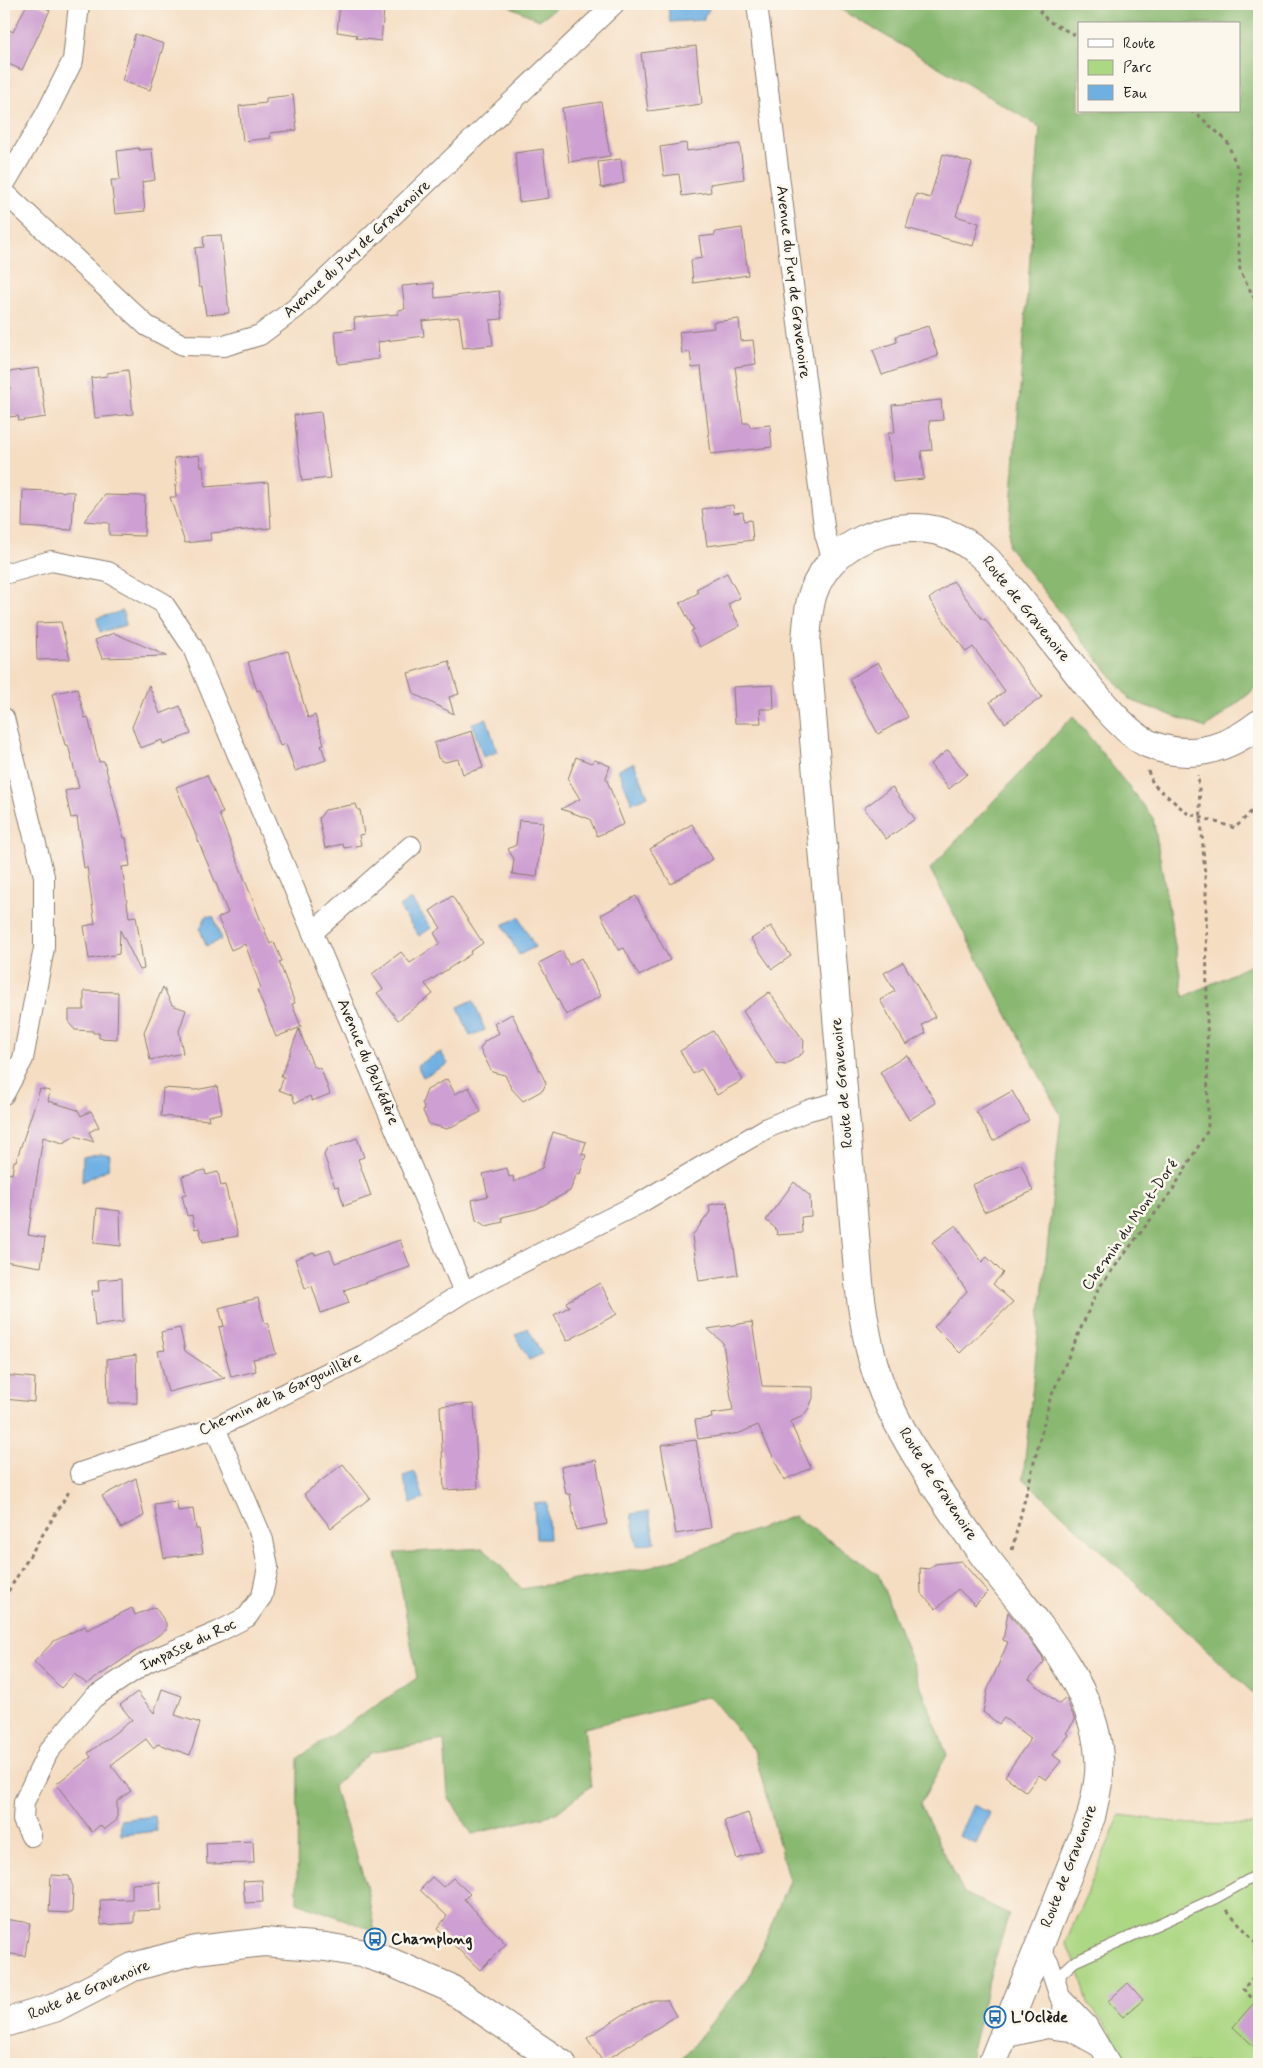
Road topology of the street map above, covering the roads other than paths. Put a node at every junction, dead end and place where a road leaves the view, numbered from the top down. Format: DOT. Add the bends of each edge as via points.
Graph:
graph roads {
  1 [pos="79,4"];
  2 [pos="614,4"];
  3 [pos="757,4"];
  4 [pos="4,185"];
  5 [pos="4,192"];
  6 [pos="834,560"];
  7 [pos="4,574"];
  8 [pos="4,718"];
  9 [pos="1259,724"];
  10 [pos="411,846"];
  11 [pos="313,932"];
  12 [pos="4,1094"];
  13 [pos="843,1101"];
  14 [pos="464,1292"];
  15 [pos="215,1428"];
  16 [pos="80,1473"];
  17 [pos="31,1836"];
  18 [pos="1259,1874"];
  19 [pos="1039,1948"];
  20 [pos="1060,1997"];
  21 [pos="4,2023"];
  22 [pos="1047,2028"];
  23 [pos="1003,2038"];
  24 [pos="1098,2046"];
  25 [pos="562,2064"];
  26 [pos="992,2064"];
  27 [pos="1110,2064"];
  1 -- 4 [label="street" via="74,60 48,112"];
  2 -- 5 [label="street, Avenue du Puy de Gravenoire" via="296,308 260,335 224,346 183,345 147,326"];
  3 -- 6 [label="street, Avenue du Puy de Gravenoire" via="826,534"];
  6 -- 9 [label="street, Route de Gravenoire" via="842,550 870,536 901,528 940,531 968,544 988,561 1096,696 1148,744 1196,752 1228,744"];
  6 -- 13 [label="street, Route de Gravenoire" via="813,592 806,642"];
  7 -- 11 [label="street, Avenue du Belvédère" via="51,561 108,572 163,603 192,646"];
  8 -- 12 [label="street" via="44,876 44,948 23,1059"];
  10 -- 11 [label="street"];
  11 -- 14 [label="street, Avenue du Belvédère"];
  13 -- 14 [label="street" via="809,1110 767,1128 640,1203"];
  13 -- 19 [label="street, Route de Gravenoire" via="863,1316 890,1407 919,1459 1075,1681 1093,1723 1099,1758 1091,1817"];
  14 -- 15 [label="street, Chemin de la Gargouillère" via="364,1355"];
  15 -- 16 [label="street, Chemin de la Gargouillère"];
  15 -- 17 [label="street, Impasse du Roc" via="263,1540 268,1567 262,1596 247,1617 147,1662 93,1698 48,1752 24,1802 23,1820"];
  18 -- 20 [label="lane" via="1216,1898 1074,1962 1061,1974"];
  19 -- 20 [label="street" via="1049,1964"];
  19 -- 23 [label="street, Route de Gravenoire"];
  20 -- 22 [label="lane" via="1058,2010"];
  20 -- 24 [label="street" via="1087,2025"];
  21 -- 25 [label="street, Route de Gravenoire" via="54,2008 133,1967 196,1950 264,1942 326,1947 390,1962 448,1987"];
  22 -- 23 [label="street"];
  22 -- 24 [label="street" via="1071,2031"];
  23 -- 26 [label="street, Route de Gravenoire"];
  24 -- 27 [label="street"];
}
